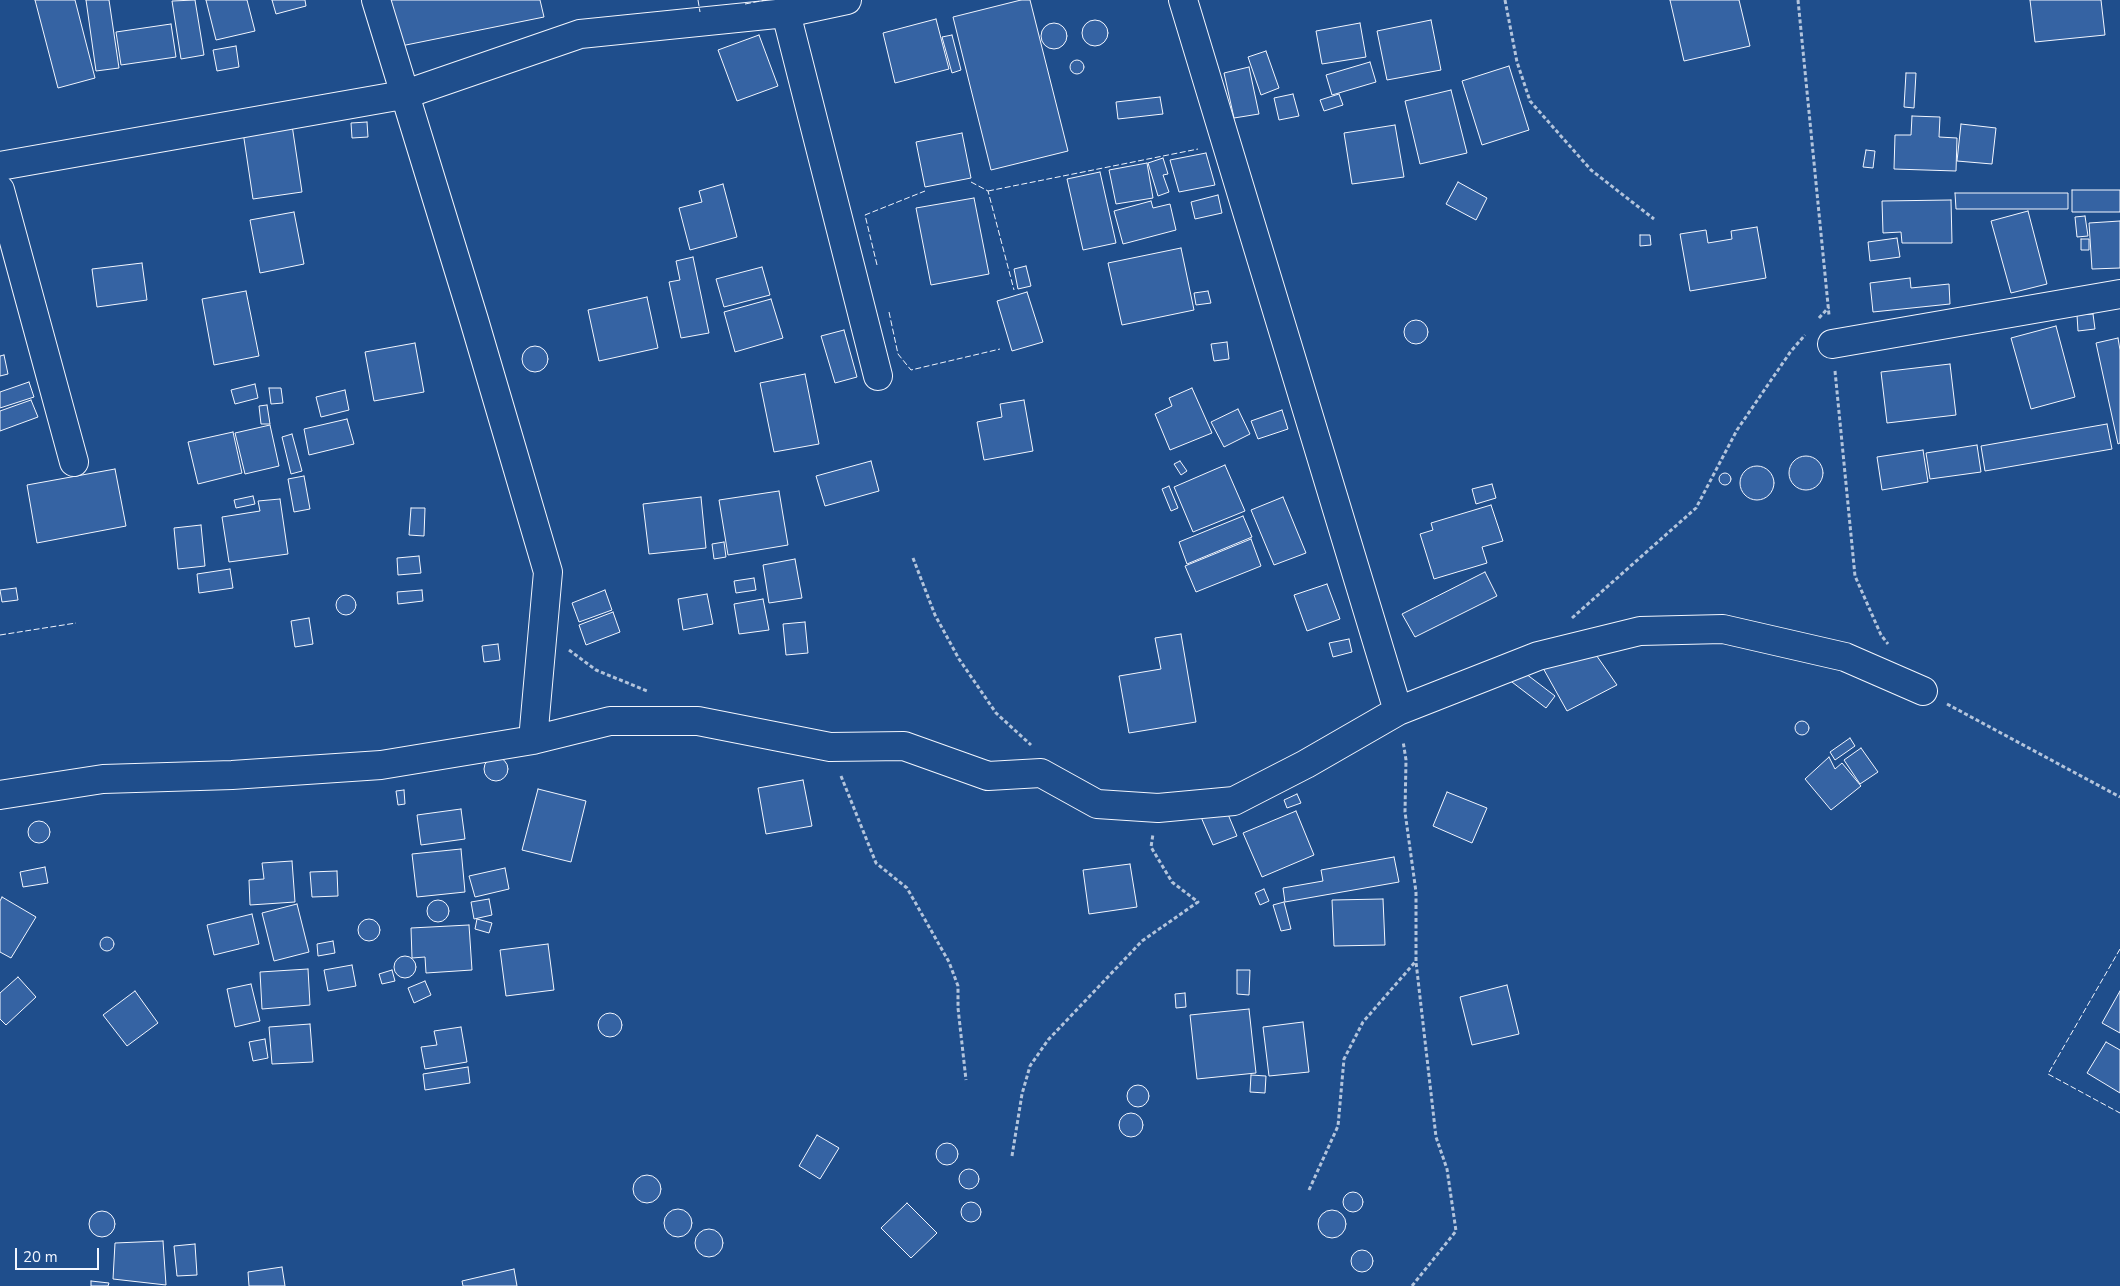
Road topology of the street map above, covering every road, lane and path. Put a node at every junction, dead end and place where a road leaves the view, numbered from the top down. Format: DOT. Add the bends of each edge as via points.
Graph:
graph roads {
  1 [pos="376,0"];
  2 [pos="847,0"];
  3 [pos="1183,0"];
  4 [pos="1505,0"];
  5 [pos="1798,0"];
  6 [pos="786,13"];
  7 [pos="404,95"];
  8 [pos="0,166"];
  9 [pos="0,190"];
  10 [pos="1654,219"];
  11 [pos="2120,294"];
  12 [pos="1828,307"];
  13 [pos="1816,322"];
  14 [pos="1810,329"];
  15 [pos="1832,344"];
  16 [pos="878,376"];
  17 [pos="74,462"];
  18 [pos="913,558"];
  19 [pos="1567,624"];
  20 [pos="568,649"];
  21 [pos="1893,651"];
  22 [pos="1923,691"];
  23 [pos="655,695"];
  24 [pos="1398,711"];
  25 [pos="533,740"];
  26 [pos="830,747"];
  27 [pos="1038,751"];
  28 [pos="0,795"];
  29 [pos="2120,797"];
  30 [pos="1158,808"];
  31 [pos="1416,961"];
  32 [pos="966,1080"];
  33 [pos="1012,1156"];
  34 [pos="1309,1190"];
  35 [pos="1412,1286"];
  1 -- 7 [label="street"];
  2 -- 6 [label="street"];
  3 -- 24 [label="street"];
  4 -- 10 [label="path" via="1517,62 1530,101 1591,170"];
  5 -- 12 [label="path"];
  6 -- 7 [label="street" via="580,34"];
  6 -- 16 [label="street"];
  7 -- 8 [label="street"];
  7 -- 25 [label="street" via="548,572"];
  9 -- 17 [label="street"];
  11 -- 15 [label="street"];
  12 -- 13 [label="path"];
  12 -- 15 [label="path"];
  14 -- 19 [label="path" via="1791,351 1737,430 1696,508"];
  15 -- 21 [label="path" via="1855,576 1881,635"];
  18 -- 27 [label="path" via="935,615 959,659 996,713"];
  20 -- 23 [label="path" via="596,670"];
  22 -- 24 [label="street" via="1845,657 1723,629 1640,631 1538,656"];
  22 -- 29 [label="path"];
  24 -- 30 [label="street" via="1234,801"];
  24 -- 31 [label="path" via="1406,760 1405,812 1416,892"];
  25 -- 26 [label="street" via="610,721 698,721"];
  25 -- 28 [label="street" via="381,765 103,780"];
  26 -- 30 [label="street" via="904,746 988,776 1041,773 1097,804"];
  26 -- 32 [label="path" via="876,863 907,888 949,962 958,986"];
  30 -- 33 [label="path" via="1151,847 1172,882 1198,902 1142,942 1048,1040 1030,1066"];
  31 -- 34 [label="path" via="1364,1022 1344,1059 1338,1126"];
  31 -- 35 [label="path" via="1436,1137 1447,1169 1456,1231"];
}
